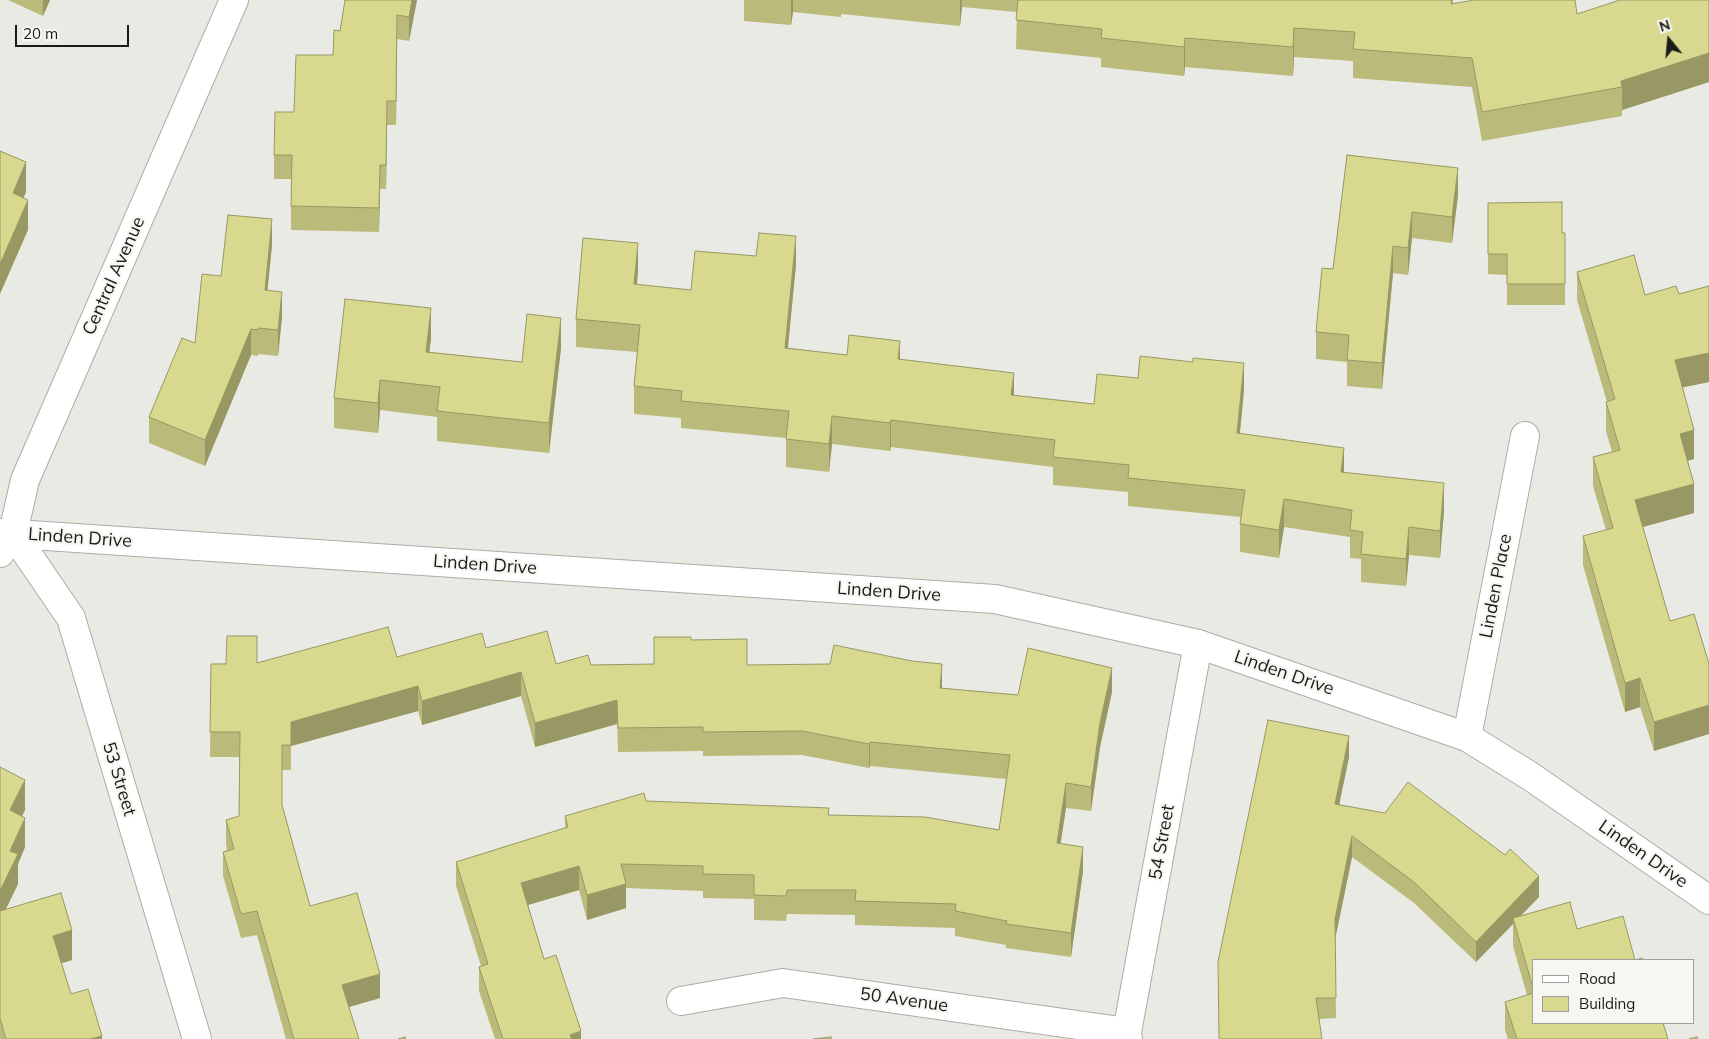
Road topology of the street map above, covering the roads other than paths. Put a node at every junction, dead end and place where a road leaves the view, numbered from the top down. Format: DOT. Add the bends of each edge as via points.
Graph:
graph roads {
  1 [pos="234,0"];
  2 [pos="1525,436"];
  3 [pos="4,540"];
  4 [pos="1198,644"];
  5 [pos="1467,737"];
  6 [pos="1709,900"];
  7 [pos="682,1001"];
  8 [pos="1127,1036"];
  9 [pos="197,1039"];
  1 -- 3 [label="street, Central Avenue" via="25,480"];
  2 -- 5 [label="street, Linden Place"];
  3 -- 4 [label="street, Linden Drive" via="995,599"];
  3 -- 9 [label="street, 53 Street" via="71,618"];
  4 -- 5 [label="street, Linden Drive"];
  4 -- 8 [label="street, 54 Street"];
  5 -- 6 [label="street, Linden Drive" via="1530,776"];
  7 -- 8 [label="street, 50 Avenue" via="783,983"];
}
